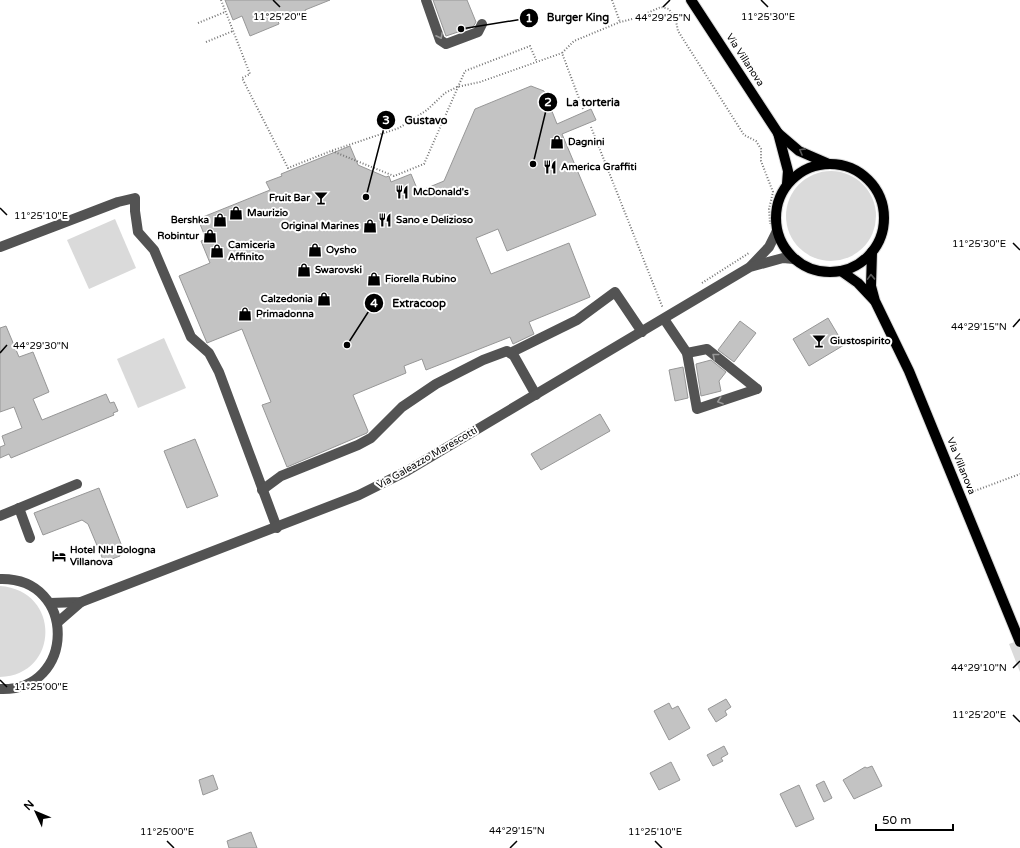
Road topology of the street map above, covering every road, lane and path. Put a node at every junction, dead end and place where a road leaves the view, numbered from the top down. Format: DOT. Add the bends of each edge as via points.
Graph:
graph roads {
  1 [pos="221,0"];
  2 [pos="426,0"];
  3 [pos="612,0"];
  4 [pos="691,0"];
  5 [pos="225,12"];
  6 [pos="620,22"];
  7 [pos="198,23"];
  8 [pos="482,24"];
  9 [pos="233,31"];
  10 [pos="206,42"];
  11 [pos="562,53"];
  12 [pos="537,62"];
  13 [pos="457,87"];
  14 [pos="583,109"];
  15 [pos="591,127"];
  16 [pos="778,133"];
  17 [pos="331,151"];
  18 [pos="829,164"];
  19 [pos="787,184"];
  20 [pos="773,229"];
  21 [pos="0,247"];
  22 [pos="872,252"];
  23 [pos="749,253"];
  24 [pos="794,259"];
  25 [pos="750,267"];
  26 [pos="841,271"];
  27 [pos="696,287"];
  28 [pos="875,301"];
  29 [pos="669,304"];
  30 [pos="664,319"];
  31 [pos="642,332"];
  32 [pos="510,353"];
  33 [pos="687,353"];
  34 [pos="536,395"];
  35 [pos="1020,474"];
  36 [pos="77,484"];
  37 [pos="262,490"];
  38 [pos="960,496"];
  39 [pos="19,508"];
  40 [pos="0,516"];
  41 [pos="277,528"];
  42 [pos="30,538"];
  43 [pos="0,579"];
  44 [pos="81,602"];
  45 [pos="50,603"];
  46 [pos="58,622"];
  47 [pos="1020,642"];
  48 [pos="0,689"];
  1 -- 5 [label="path"];
  2 -- 8 [label="street, one-way" via="440,40 446,44 478,32"];
  3 -- 6 [label="path"];
  4 -- 16 [label="main road, Via Villanova"];
  5 -- 7 [label="path"];
  5 -- 9 [label="path"];
  6 -- 11 [label="path" via="574,41"];
  6 -- 20 [label="path" via="661,7 669,9 673,14 678,31 712,86 744,135 756,141 761,149 761,161 773,192 769,209"];
  9 -- 10 [label="path"];
  9 -- 17 [label="path" via="250,74 242,78 288,168"];
  11 -- 12 [label="path"];
  11 -- 14 [label="path"];
  12 -- 13 [label="path" via="480,82"];
  12 -- 13 [label="path" via="530,46 465,71"];
  13 -- 17 [label="path" via="445,93 426,110 399,128"];
  13 -- 17 [label="path" via="424,164 394,176"];
  15 -- 29 [label="path" via="662,306"];
  18 -- 16 [label="main road, Via Villanova, one-way" via="799,151"];
  16 -- 19 [label="main road, Via Villanova" via="787,165"];
  18 -- 19 [label="main road" via="813,166 799,173"];
  18 -- 22 [label="main road" via="844,166 858,172 870,181 878,194 884,224 880,239"];
  19 -- 20 [label="main road" via="779,198"];
  20 -- 24 [label="main road"];
  20 -- 25 [label="street, Via Galeazzo Marescotti" via="769,247"];
  21 -- 37 [label="street" via="118,202 135,198 138,232 154,250 191,337 209,352 219,372"];
  22 -- 26 [label="main road" via="853,267"];
  28 -- 22 [label="main road, Via Villanova, one-way" via="871,286"];
  23 -- 27 [label="path"];
  24 -- 25 [label="street, Via Galeazzo Marescotti" via="776,259"];
  24 -- 26 [label="main road" via="815,270"];
  25 -- 30 [label="street, Via Galeazzo Marescotti"];
  26 -- 28 [label="main road, Via Villanova" via="858,283"];
  28 -- 38 [label="main road, Via Villanova" via="909,371"];
  30 -- 31 [label="street, Via Galeazzo Marescotti"];
  30 -- 33 [label="street"];
  31 -- 32 [label="street" via="615,292 577,320"];
  31 -- 34 [label="street, Via Galeazzo Marescotti"];
  32 -- 34 [label="street"];
  32 -- 37 [label="street" via="507,351 483,360 436,384 402,407 371,438 281,476"];
  33 -- 33 [label="street" via="707,349 757,389 697,409"];
  34 -- 41 [label="street, Via Galeazzo Marescotti" via="359,496"];
  35 -- 38 [label="path"];
  36 -- 39 [label="street"];
  37 -- 41 [label="street"];
  38 -- 47 [label="main road, Via Villanova"];
  39 -- 40 [label="street"];
  39 -- 42 [label="street"];
  41 -- 44 [label="street, Via Galeazzo Marescotti"];
  43 -- 45 [label="street" via="10,578 26,583 39,591"];
  44 -- 45 [label="street, Via Galeazzo Marescotti"];
  44 -- 46 [label="street, Via Galeazzo Marescotti"];
  45 -- 46 [label="street"];
  46 -- 48 [label="street" via="58,641 53,658 42,673 27,684"];
}
